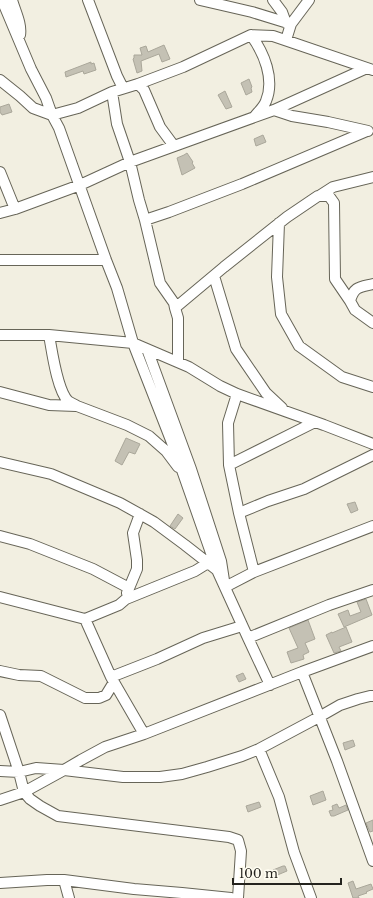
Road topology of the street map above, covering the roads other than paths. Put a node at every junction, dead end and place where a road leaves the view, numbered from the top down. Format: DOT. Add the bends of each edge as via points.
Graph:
graph roads {
  1 [pos="2,0"];
  2 [pos="12,0"];
  3 [pos="88,0"];
  4 [pos="200,0"];
  5 [pos="273,0"];
  6 [pos="308,0"];
  7 [pos="289,23"];
  8 [pos="251,35"];
  9 [pos="286,40"];
  10 [pos="19,41"];
  11 [pos="370,69"];
  12 [pos="0,80"];
  13 [pos="138,84"];
  14 [pos="123,88"];
  15 [pos="112,92"];
  16 [pos="274,110"];
  17 [pos="52,115"];
  18 [pos="255,116"];
  19 [pos="370,131"];
  20 [pos="174,146"];
  21 [pos="130,162"];
  22 [pos="0,172"];
  23 [pos="373,177"];
  24 [pos="80,185"];
  25 [pos="318,196"];
  26 [pos="15,209"];
  27 [pos="0,213"];
  28 [pos="144,220"];
  29 [pos="279,223"];
  30 [pos="0,260"];
  31 [pos="106,260"];
  32 [pos="214,276"];
  33 [pos="373,284"];
  34 [pos="350,301"];
  35 [pos="175,308"];
  36 [pos="373,323"];
  37 [pos="0,335"];
  38 [pos="49,335"];
  39 [pos="133,343"];
  40 [pos="147,349"];
  41 [pos="178,362"];
  42 [pos="373,387"];
  43 [pos="0,392"];
  44 [pos="237,394"];
  45 [pos="76,406"];
  46 [pos="285,411"];
  47 [pos="315,422"];
  48 [pos="373,444"];
  49 [pos="373,455"];
  50 [pos="0,462"];
  51 [pos="229,465"];
  52 [pos="186,478"];
  53 [pos="239,513"];
  54 [pos="140,514"];
  55 [pos="373,526"];
  56 [pos="0,536"];
  57 [pos="208,563"];
  58 [pos="217,570"];
  59 [pos="254,572"];
  60 [pos="225,587"];
  61 [pos="129,588"];
  62 [pos="373,590"];
  63 [pos="0,597"];
  64 [pos="126,599"];
  65 [pos="85,619"];
  66 [pos="242,626"];
  67 [pos="248,638"];
  68 [pos="373,646"];
  69 [pos="0,670"];
  70 [pos="302,672"];
  71 [pos="112,680"];
  72 [pos="270,685"];
  73 [pos="373,696"];
  74 [pos="0,715"];
  75 [pos="319,717"];
  76 [pos="144,734"];
  77 [pos="259,749"];
  78 [pos="64,770"];
  79 [pos="0,771"];
  80 [pos="20,772"];
  81 [pos="24,792"];
  82 [pos="0,800"];
  83 [pos="373,861"];
  84 [pos="64,880"];
  85 [pos="0,882"];
  86 [pos="69,898"];
  87 [pos="231,898"];
  88 [pos="238,898"];
  89 [pos="311,898"];
  1 -- 10 [label="street"];
  2 -- 10 [label="street" via="21,31"];
  3 -- 14 [label="street"];
  4 -- 7 [label="street"];
  5 -- 7 [label="street"];
  6 -- 7 [label="street"];
  7 -- 9 [label="street"];
  8 -- 9 [label="street" via="273,36"];
  8 -- 13 [label="street" via="183,67"];
  8 -- 18 [label="street" via="263,54 268,69 269,86 266,102"];
  9 -- 11 [label="street"];
  10 -- 17 [label="street"];
  11 -- 16 [label="street"];
  12 -- 17 [label="street" via="33,108"];
  13 -- 14 [label="street"];
  13 -- 20 [label="street" via="144,90 160,127"];
  14 -- 15 [label="street"];
  15 -- 17 [label="street" via="78,108"];
  15 -- 21 [label="street" via="117,124"];
  16 -- 18 [label="street"];
  16 -- 19 [label="street" via="292,116"];
  17 -- 24 [label="street"];
  18 -- 20 [label="street"];
  19 -- 28 [label="street" via="242,184"];
  20 -- 21 [label="street"];
  21 -- 24 [label="street"];
  21 -- 28 [label="street"];
  22 -- 26 [label="street"];
  23 -- 25 [label="street" via="333,187"];
  24 -- 26 [label="street"];
  24 -- 31 [label="street"];
  25 -- 29 [label="street"];
  25 -- 34 [label="street" via="329,196 334,203 335,279"];
  26 -- 27 [label="street"];
  28 -- 35 [label="street" via="160,283"];
  29 -- 32 [label="street"];
  29 -- 42 [label="street" via="277,277 281,314 299,346 342,377"];
  30 -- 31 [label="street"];
  31 -- 39 [label="street"];
  32 -- 35 [label="street"];
  32 -- 46 [label="street" via="236,350 266,393"];
  33 -- 34 [label="street" via="359,287 352,292"];
  34 -- 36 [label="street" via="355,310"];
  35 -- 41 [label="street" via="178,318"];
  37 -- 38 [label="street"];
  38 -- 39 [label="street"];
  38 -- 45 [label="street" via="57,376 65,397"];
  39 -- 40 [label="street"];
  39 -- 52 [label="street"];
  40 -- 41 [label="street"];
  40 -- 60 [label="street" via="196,483 221,561"];
  41 -- 44 [label="street"];
  43 -- 45 [label="street" via="49,405"];
  44 -- 46 [label="street"];
  44 -- 51 [label="street" via="228,423"];
  45 -- 52 [label="street" via="148,436 166,451"];
  46 -- 47 [label="street"];
  47 -- 48 [label="street"];
  47 -- 51 [label="street"];
  49 -- 53 [label="street" via="304,489 268,500"];
  50 -- 54 [label="street" via="51,474"];
  51 -- 53 [label="street"];
  52 -- 58 [label="street"];
  53 -- 59 [label="street"];
  54 -- 57 [label="street"];
  54 -- 61 [label="street" via="133,533 137,569"];
  55 -- 59 [label="street"];
  56 -- 61 [label="street" via="72,560"];
  57 -- 58 [label="street"];
  57 -- 64 [label="street" via="195,571"];
  58 -- 60 [label="street"];
  59 -- 60 [label="street"];
  60 -- 66 [label="street"];
  61 -- 64 [label="street"];
  62 -- 67 [label="street"];
  63 -- 65 [label="street"];
  64 -- 65 [label="street" via="119,605"];
  65 -- 71 [label="street"];
  66 -- 67 [label="street"];
  66 -- 71 [label="street" via="203,638"];
  67 -- 72 [label="street"];
  68 -- 70 [label="street"];
  69 -- 71 [label="street" via="19,675 41,676 85,698 106,695"];
  70 -- 72 [label="street"];
  70 -- 75 [label="street"];
  71 -- 76 [label="street"];
  72 -- 76 [label="street"];
  73 -- 75 [label="street" via="340,705"];
  74 -- 80 [label="street"];
  75 -- 77 [label="street"];
  75 -- 83 [label="street"];
  76 -- 78 [label="street" via="106,747"];
  77 -- 78 [label="street" via="207,767 160,777 123,777"];
  77 -- 89 [label="street" via="279,797 294,852"];
  78 -- 80 [label="street" via="36,768"];
  78 -- 81 [label="street"];
  79 -- 80 [label="street"];
  80 -- 81 [label="street"];
  81 -- 82 [label="street"];
  81 -- 88 [label="street" via="30,799 58,816 238,840 241,851"];
  84 -- 85 [label="street"];
  84 -- 86 [label="street"];
  84 -- 87 [label="street"];
}
